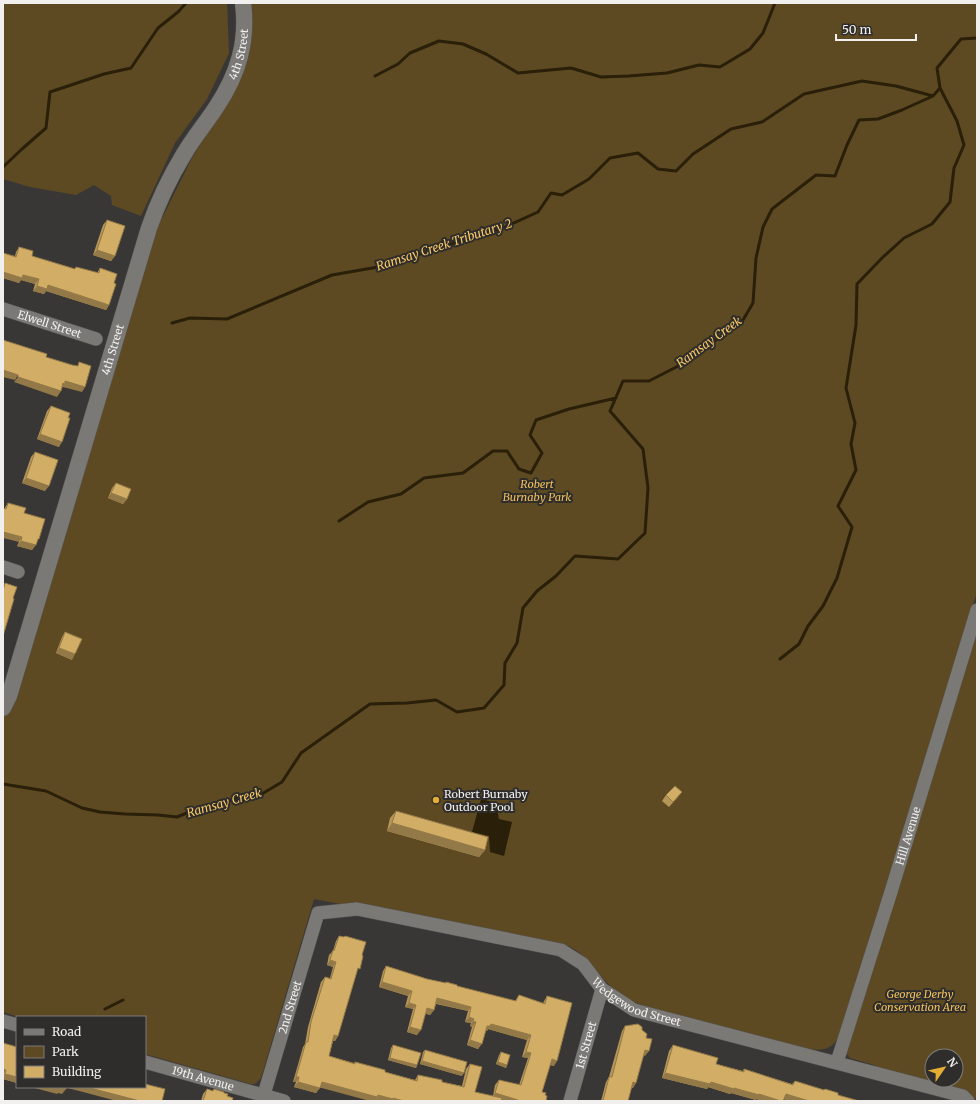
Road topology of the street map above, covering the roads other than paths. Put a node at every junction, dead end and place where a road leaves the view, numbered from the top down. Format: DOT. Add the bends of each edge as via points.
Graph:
graph roads {
  1 [pos="243,3"];
  2 [pos="3,309"];
  3 [pos="96,339"];
  4 [pos="3,567"];
  5 [pos="18,572"];
  6 [pos="977,610"];
  7 [pos="3,708"];
  8 [pos="318,913"];
  9 [pos="602,989"];
  10 [pos="3,1021"];
  11 [pos="16,1025"];
  12 [pos="146,1062"];
  13 [pos="837,1062"];
  14 [pos="263,1098"];
  15 [pos="965,1098"];
  16 [pos="284,1101"];
  17 [pos="570,1101"];
  1 -- 7 [label="street, 4th Street" via="243,42 235,73 216,107 184,154 149,228 11,689"];
  2 -- 3 [label="street, Elwell Street"];
  4 -- 5 [label="street"];
  6 -- 13 [label="street, Hill Avenue"];
  8 -- 9 [label="street, Wedgewood Street" via="357,909 561,950 584,964"];
  8 -- 14 [label="street, 2nd Street"];
  9 -- 13 [label="street, Wedgewood Street" via="634,1010"];
  9 -- 17 [label="street, 1st Street"];
  10 -- 11 [label="street"];
  12 -- 14 [label="street, 19th Avenue"];
  13 -- 15 [label="street, Wedgewood Street"];
  14 -- 16 [label="street, 19th Avenue"];
}
